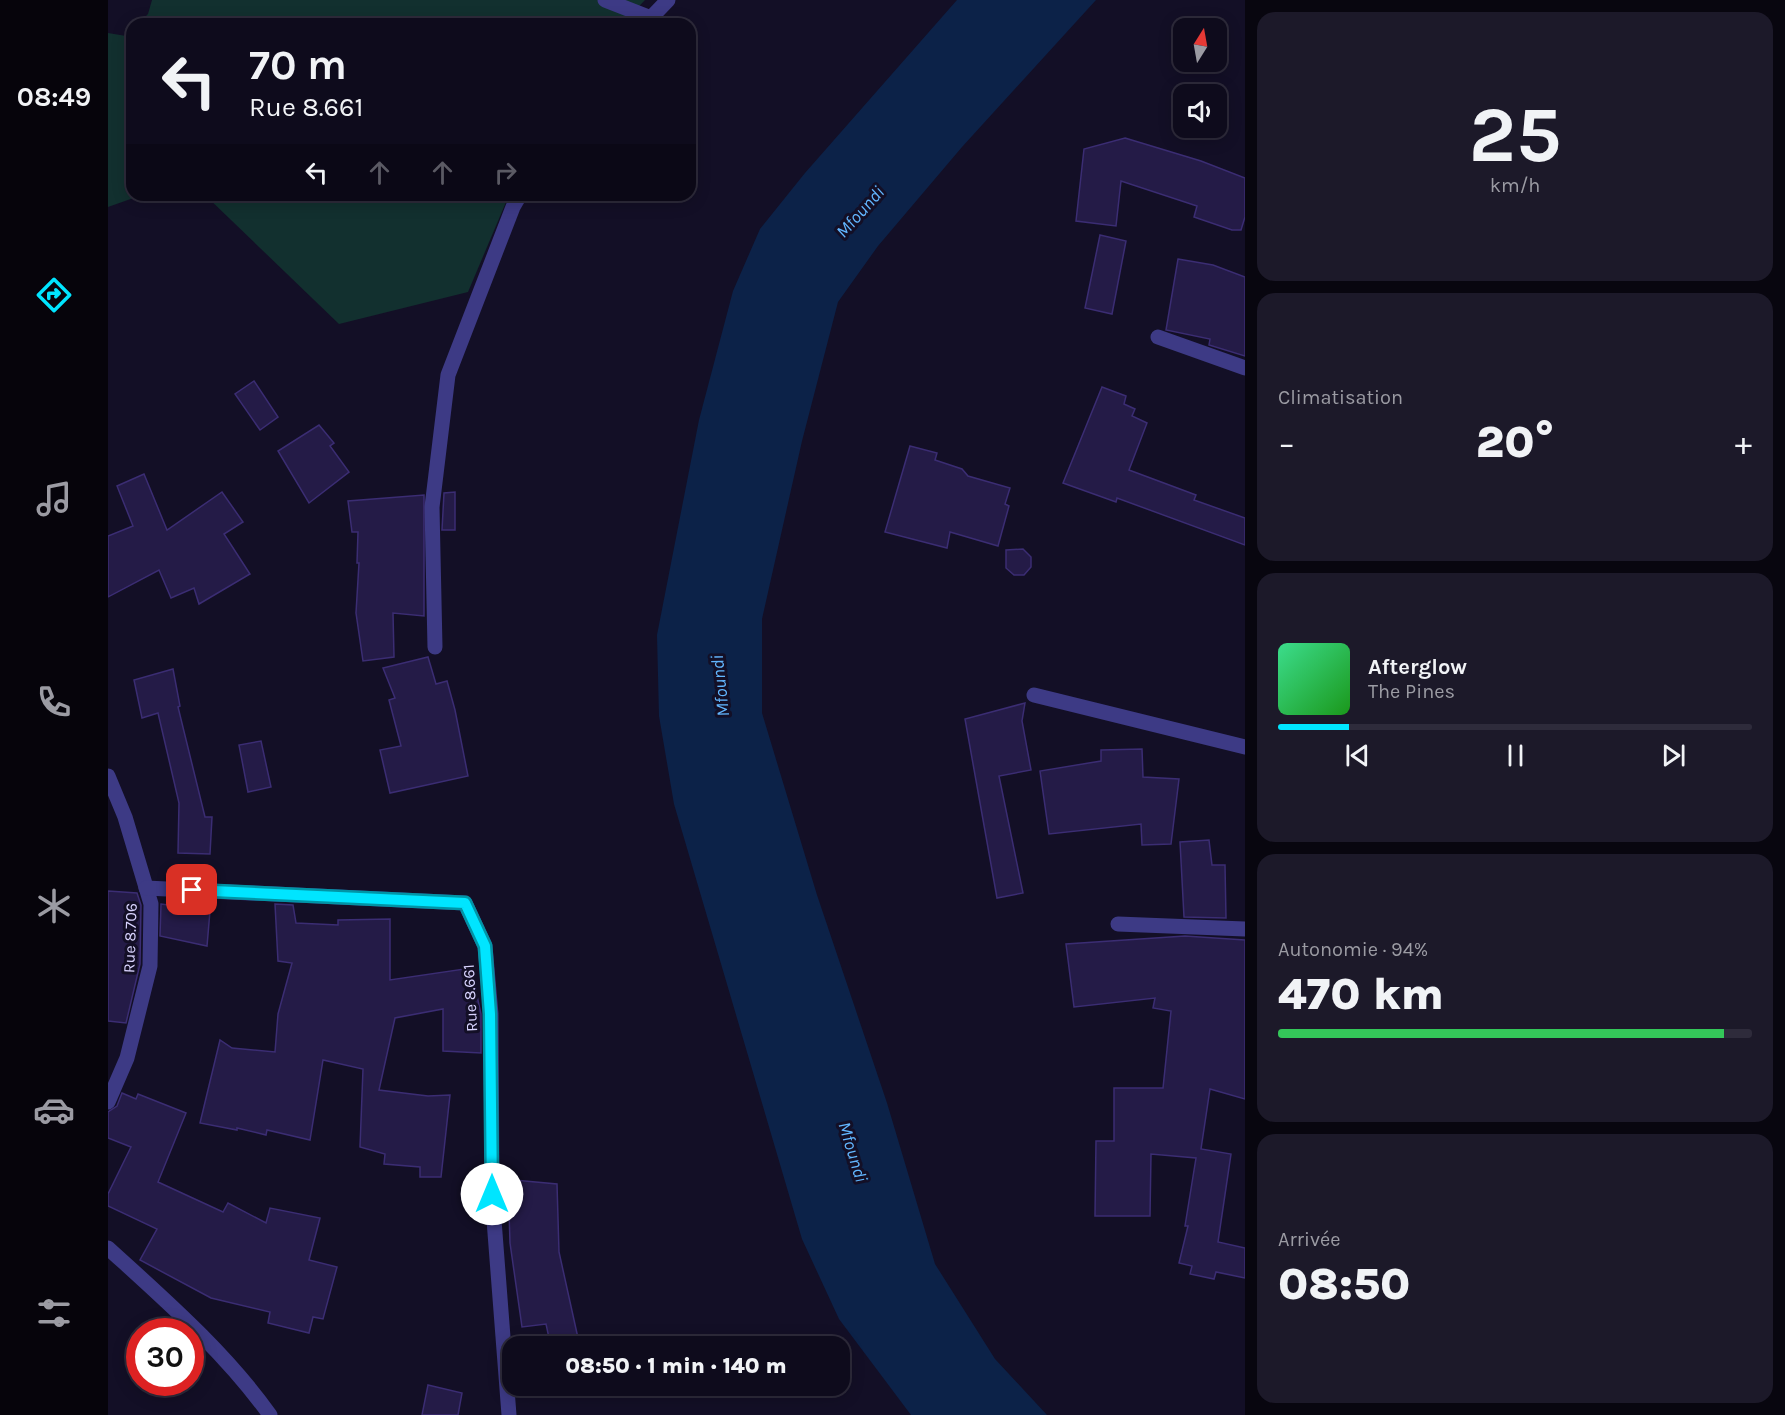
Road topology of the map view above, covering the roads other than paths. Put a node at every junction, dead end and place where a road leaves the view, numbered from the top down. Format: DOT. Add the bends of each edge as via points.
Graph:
graph roads {
  1 [pos="605,0"];
  2 [pos="668,0"];
  3 [pos="642,18"];
  4 [pos="651,18"];
  5 [pos="516,201"];
  6 [pos="1158,337"];
  7 [pos="1245,368"];
  8 [pos="435,646"];
  9 [pos="1034,695"];
  10 [pos="1245,747"];
  11 [pos="108,776"];
  12 [pos="146,888"];
  13 [pos="1118,924"];
  14 [pos="1245,929"];
  15 [pos="108,1102"];
  16 [pos="108,1248"];
  17 [pos="270,1415"];
  18 [pos="509,1415"];
  1 -- 3 [label="street"];
  2 -- 4 [label="street"];
  5 -- 8 [label="street" via="448,375 432,507"];
  6 -- 7 [label="street"];
  9 -- 10 [label="street"];
  11 -- 12 [label="street, Rue 8.706"];
  12 -- 15 [label="street, Rue 8.706" via="151,904 150,966 127,1058"];
  12 -- 18 [label="street, Rue 8.661" via="465,903 485,946 490,1014 492,1194"];
  13 -- 14 [label="street"];
  16 -- 17 [label="street" via="177,1312"];
}
